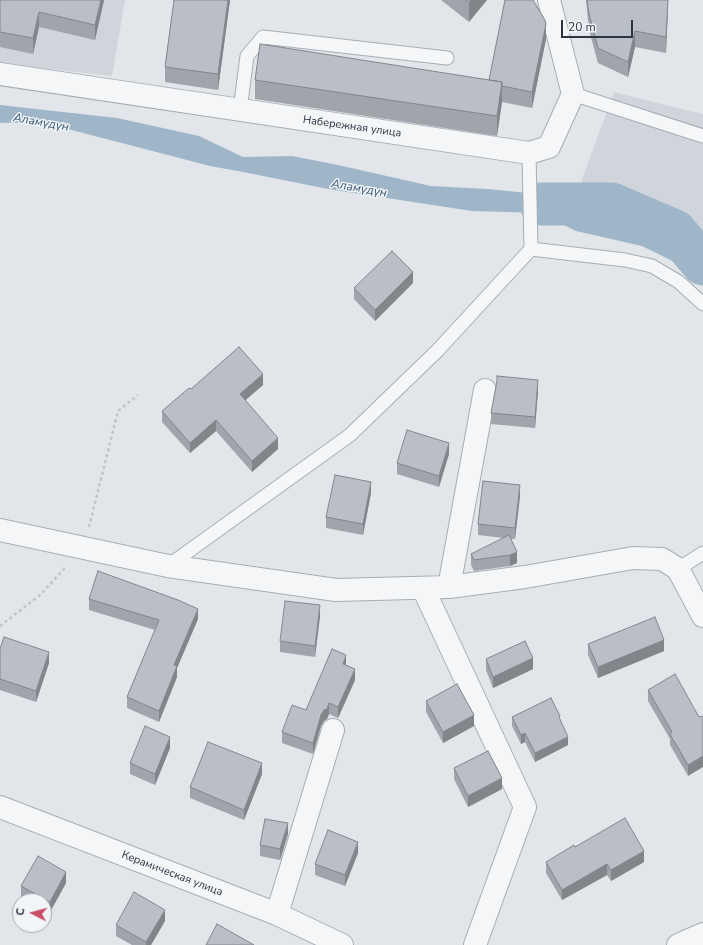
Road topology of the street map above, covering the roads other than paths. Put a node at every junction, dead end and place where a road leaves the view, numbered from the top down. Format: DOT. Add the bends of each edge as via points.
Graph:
graph roads {
  1 [pos="549,0"];
  2 [pos="447,58"];
  3 [pos="0,74"];
  4 [pos="573,94"];
  5 [pos="240,110"];
  6 [pos="703,136"];
  7 [pos="529,153"];
  8 [pos="531,243"];
  9 [pos="703,304"];
  10 [pos="485,390"];
  11 [pos="0,530"];
  12 [pos="703,553"];
  13 [pos="168,566"];
  14 [pos="678,569"];
  15 [pos="449,587"];
  16 [pos="423,588"];
  17 [pos="703,616"];
  18 [pos="333,730"];
  19 [pos="0,807"];
  20 [pos="276,914"];
  21 [pos="703,934"];
  22 [pos="342,945"];
  23 [pos="475,945"];
  24 [pos="678,945"];
  1 -- 4 [label="street"];
  2 -- 5 [label="lane" via="263,38 247,56"];
  3 -- 5 [label="street, Набережная улица"];
  4 -- 6 [label="lane"];
  4 -- 7 [label="street, Набережная улица" via="549,147"];
  5 -- 7 [label="street, Набережная улица"];
  7 -- 8 [label="lane"];
  8 -- 9 [label="lane" via="652,266 679,282"];
  8 -- 13 [label="lane" via="437,351 350,435"];
  10 -- 15 [label="street"];
  11 -- 13 [label="street"];
  12 -- 14 [label="lane"];
  13 -- 16 [label="street" via="336,590"];
  14 -- 15 [label="street" via="662,559 634,558"];
  14 -- 17 [label="street"];
  15 -- 16 [label="street"];
  16 -- 23 [label="street" via="525,807"];
  18 -- 20 [label="street"];
  19 -- 20 [label="street, Керамическая улица"];
  20 -- 22 [label="street, Керамическая улица"];
  21 -- 24 [label="street"];
}
